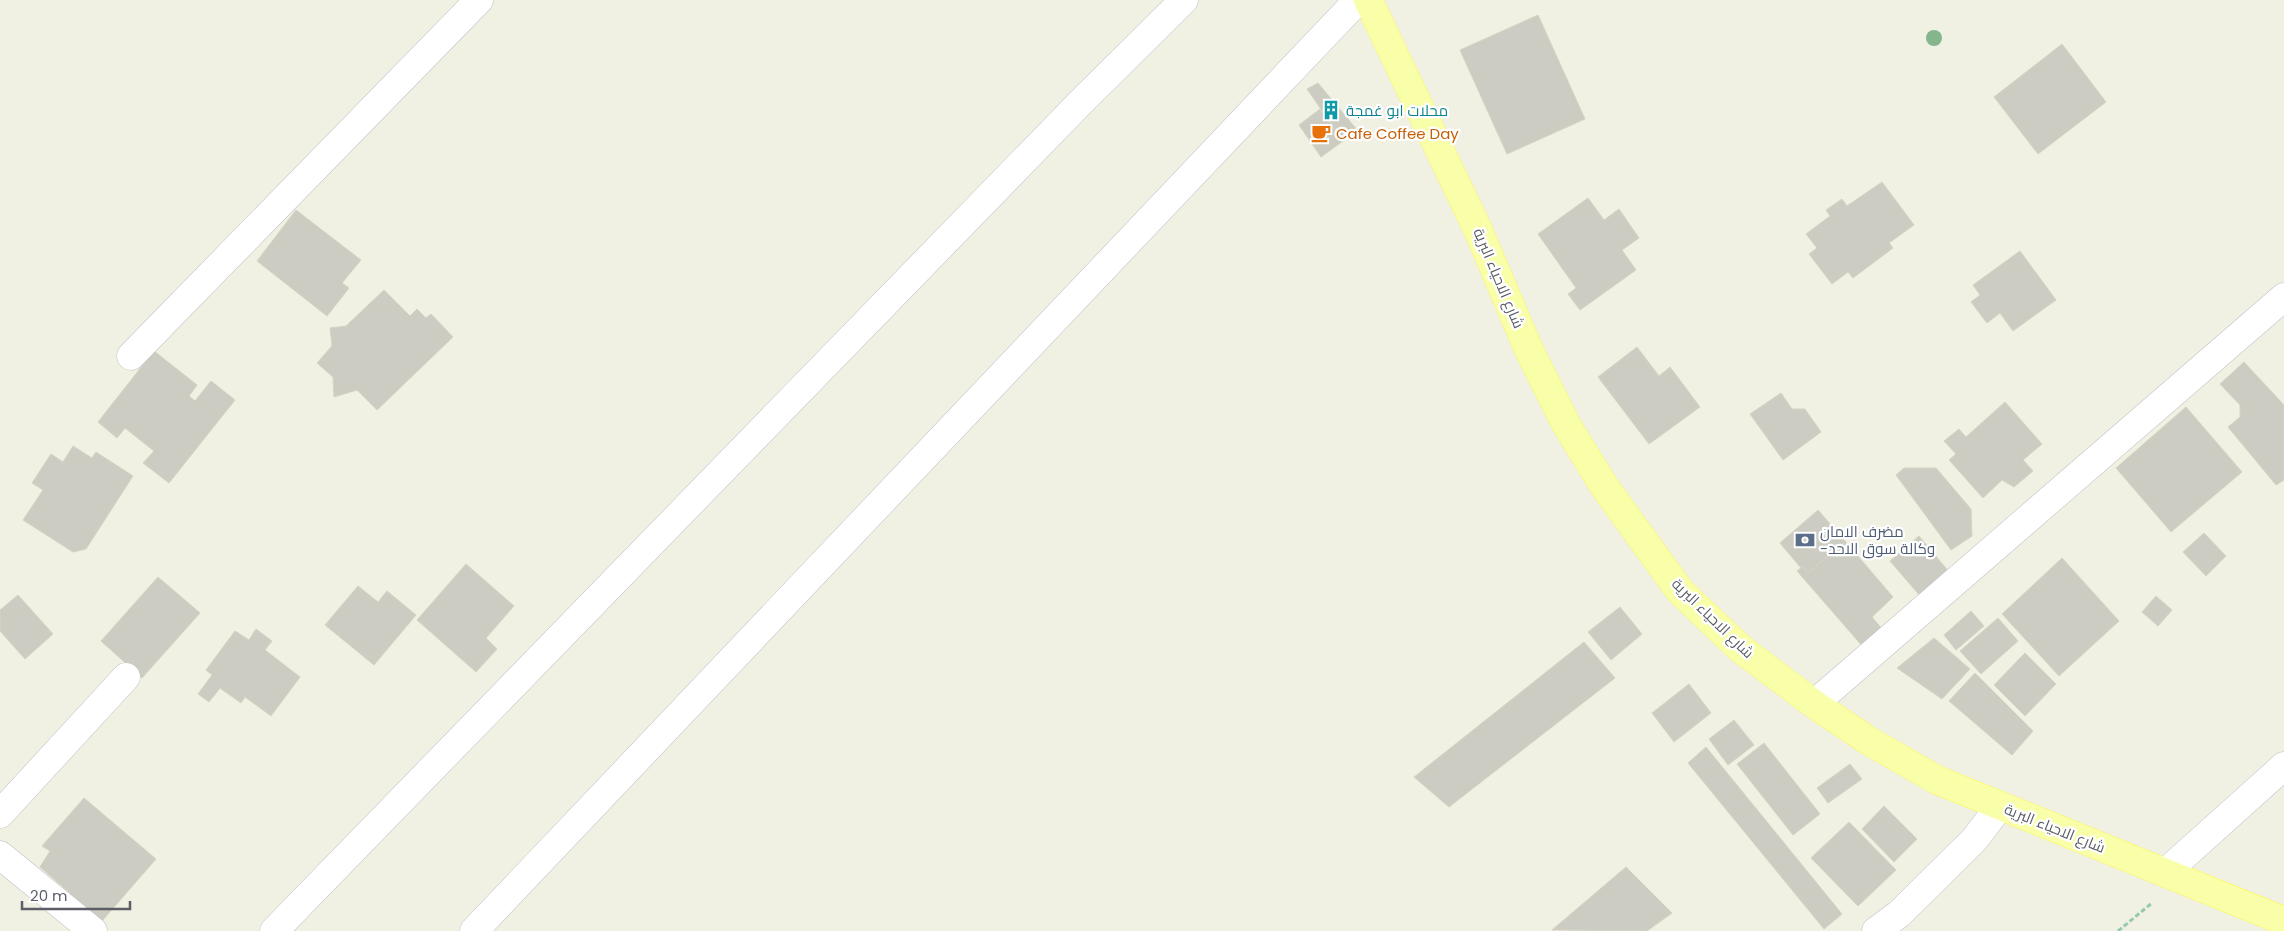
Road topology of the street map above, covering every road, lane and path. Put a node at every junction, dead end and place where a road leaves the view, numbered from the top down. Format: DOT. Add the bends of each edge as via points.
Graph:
graph roads {
  1 [pos="479,0"];
  2 [pos="1184,0"];
  3 [pos="1358,0"];
  4 [pos="1368,0"];
  5 [pos="2284,297"];
  6 [pos="131,356"];
  7 [pos="126,677"];
  8 [pos="1814,704"];
  9 [pos="2284,766"];
  10 [pos="2000,806"];
  11 [pos="0,814"];
  12 [pos="0,855"];
  13 [pos="2173,874"];
  14 [pos="2284,921"];
  15 [pos="93,931"];
  16 [pos="274,931"];
  17 [pos="474,931"];
  18 [pos="1876,931"];
  19 [pos="2118,931"];
  1 -- 6 [label="street"];
  2 -- 16 [label="street"];
  3 -- 17 [label="street"];
  4 -- 8 [label="main road, شارع الاحياء البرية" via="1478,230 1529,350 1566,424 1604,486 1680,592 1741,648"];
  5 -- 8 [label="street"];
  7 -- 11 [label="street"];
  8 -- 10 [label="main road, شارع الاحياء البرية" via="1869,741 1937,780"];
  9 -- 13 [label="street"];
  10 -- 13 [label="main road, شارع الاحياء البرية"];
  10 -- 18 [label="street" via="1974,840 1899,914"];
  12 -- 15 [label="street"];
  13 -- 14 [label="main road, شارع الاحياء البرية"];
  13 -- 19 [label="path" via="2166,892"];
}
